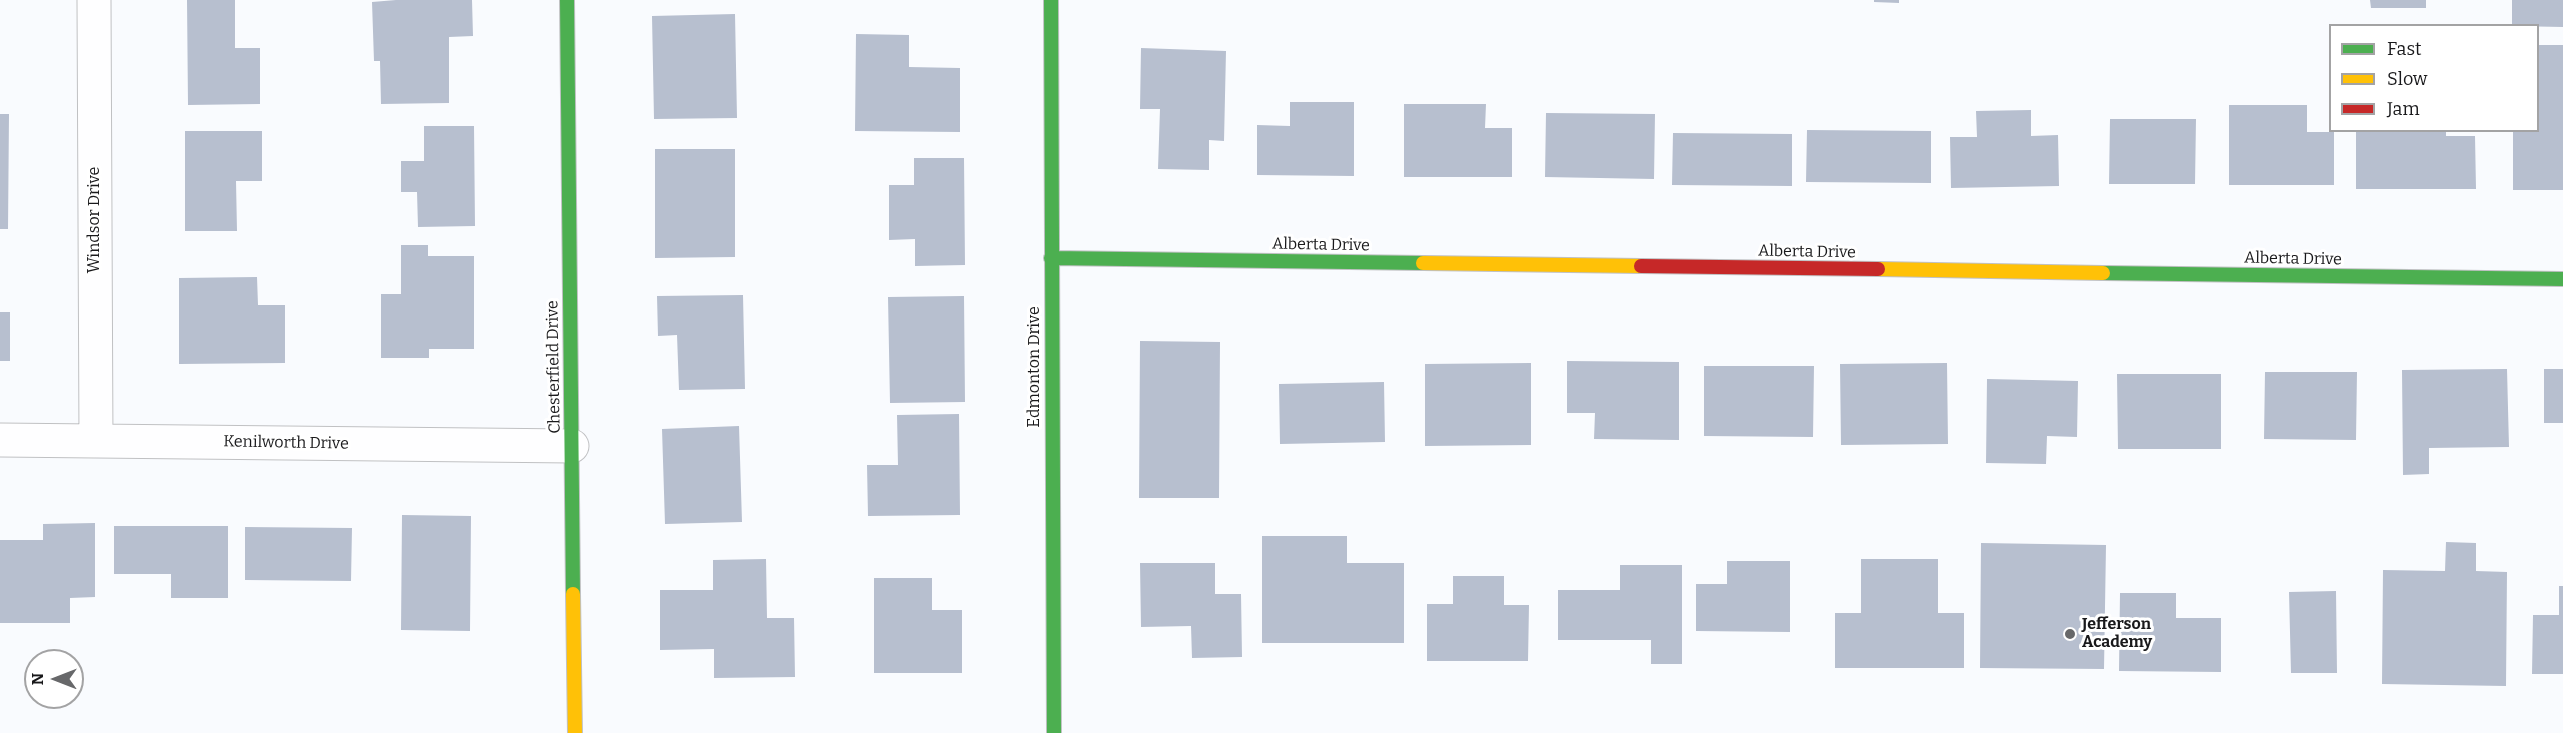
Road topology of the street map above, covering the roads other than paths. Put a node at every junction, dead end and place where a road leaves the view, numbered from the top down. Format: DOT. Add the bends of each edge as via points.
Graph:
graph roads {
  1 [pos="94,0"];
  2 [pos="567,0"];
  3 [pos="1051,0"];
  4 [pos="1051,258"];
  5 [pos="2563,279"];
  6 [pos="0,440"];
  7 [pos="96,441"];
  8 [pos="572,446"];
  9 [pos="575,733"];
  10 [pos="1053,733"];
  1 -- 7 [label="street, Windsor Drive"];
  2 -- 8 [label="street, Chesterfield Drive"];
  3 -- 4 [label="street, Edmonton Drive"];
  4 -- 5 [label="street, Alberta Drive"];
  4 -- 10 [label="street, Edmonton Drive"];
  6 -- 7 [label="street, Kenilworth Drive"];
  7 -- 8 [label="street, Kenilworth Drive"];
  8 -- 9 [label="street, Chesterfield Drive"];
}
